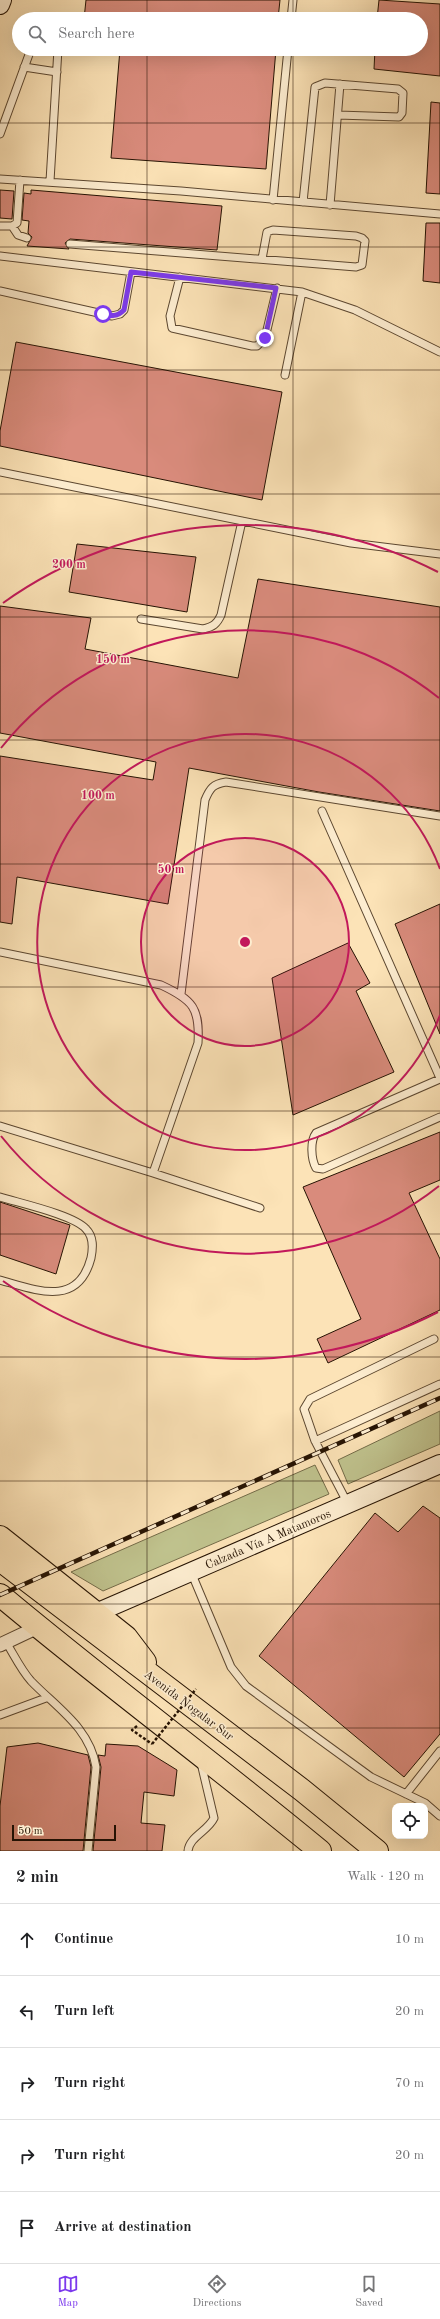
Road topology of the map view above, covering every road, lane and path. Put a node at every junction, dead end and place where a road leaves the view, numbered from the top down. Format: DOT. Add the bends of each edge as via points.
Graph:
graph roads {
  1 [pos="2,0"];
  2 [pos="293,0"];
  3 [pos="0,5"];
  4 [pos="292,12"];
  5 [pos="28,56"];
  6 [pos="58,56"];
  7 [pos="287,56"];
  8 [pos="24,67"];
  9 [pos="57,72"];
  10 [pos="340,84"];
  11 [pos="338,114"];
  12 [pos="0,134"];
  13 [pos="0,178"];
  14 [pos="20,180"];
  15 [pos="50,181"];
  16 [pos="273,200"];
  17 [pos="303,202"];
  18 [pos="330,205"];
  19 [pos="440,214"];
  20 [pos="0,226"];
  21 [pos="12,226"];
  22 [pos="27,238"];
  23 [pos="70,244"];
  24 [pos="0,256"];
  25 [pos="262,260"];
  26 [pos="131,272"];
  27 [pos="180,278"];
  28 [pos="276,288"];
  29 [pos="0,290"];
  30 [pos="302,292"];
  31 [pos="440,352"];
  32 [pos="285,375"];
  33 [pos="0,472"];
  34 [pos="242,521"];
  35 [pos="440,554"];
  36 [pos="141,619"];
  37 [pos="322,811"];
  38 [pos="440,816"];
  39 [pos="0,952"];
  40 [pos="181,994"];
  41 [pos="440,1079"];
  42 [pos="440,1117"];
  43 [pos="0,1126"];
  44 [pos="153,1173"];
  45 [pos="0,1197"];
  46 [pos="260,1208"];
  47 [pos="0,1280"];
  48 [pos="434,1339"];
  49 [pos="440,1384"];
  50 [pos="315,1441"];
  51 [pos="440,1464"];
  52 [pos="348,1504"];
  53 [pos="0,1536"];
  54 [pos="0,1560"];
  55 [pos="191,1572"];
  56 [pos="0,1595"];
  57 [pos="96,1613"];
  58 [pos="38,1627"];
  59 [pos="3,1644"];
  60 [pos="155,1679"];
  61 [pos="196,1689"];
  62 [pos="46,1698"];
  63 [pos="0,1715"];
  64 [pos="152,1744"];
  65 [pos="440,1751"];
  66 [pos="198,1753"];
  67 [pos="406,1794"];
  68 [pos="440,1816"];
  69 [pos="88,1851"];
  70 [pos="188,1851"];
  71 [pos="320,1851"];
  72 [pos="377,1851"];
  1 -- 3 [label="street"];
  2 -- 4 [label="lane"];
  5 -- 8 [label="lane"];
  6 -- 9 [label="lane"];
  7 -- 16 [label="lane"];
  8 -- 9 [label="lane"];
  8 -- 12 [label="lane"];
  9 -- 15 [label="lane"];
  10 -- 11 [label="lane"];
  10 -- 11 [label="lane" via="398,89 403,93 404,99 399,117"];
  10 -- 17 [label="lane" via="325,83 315,87"];
  11 -- 18 [label="lane"];
  13 -- 14 [label="lane"];
  14 -- 15 [label="lane"];
  14 -- 21 [label="lane" via="19,216 17,223"];
  15 -- 16 [label="lane"];
  16 -- 17 [label="lane"];
  17 -- 18 [label="lane"];
  18 -- 19 [label="lane"];
  20 -- 21 [label="lane"];
  21 -- 22 [label="lane" via="18,235"];
  23 -- 25 [label="lane"];
  24 -- 26 [label="lane"];
  25 -- 25 [label="lane" via="356,267 362,264 365,242 356,236 272,230 265,236"];
  26 -- 27 [label="lane"];
  26 -- 29 [label="lane" via="124,310 112,316"];
  27 -- 28 [label="lane"];
  27 -- 28 [label="lane" via="170,316 172,328 252,346 257,346 265,338"];
  28 -- 30 [label="lane"];
  30 -- 31 [label="lane" via="355,310"];
  30 -- 32 [label="lane"];
  33 -- 34 [label="lane"];
  34 -- 35 [label="lane" via="351,543"];
  34 -- 36 [label="lane" via="217,623 203,629"];
  37 -- 41 [label="lane"];
  38 -- 40 [label="lane" via="226,782 215,784 205,800"];
  39 -- 40 [label="lane" via="161,985"];
  40 -- 44 [label="lane" via="194,1008 199,1022 198,1044"];
  41 -- 42 [label="lane" via="316,1134 312,1142 314,1163 316,1168 323,1169"];
  43 -- 44 [label="lane"];
  44 -- 46 [label="lane"];
  45 -- 47 [label="lane" via="74,1221 86,1229 92,1240 93,1249 83,1276 75,1286 60,1292 42,1292"];
  48 -- 50 [label="lane" via="310,1399 304,1409"];
  49 -- 50 [label="lane"];
  50 -- 52 [label="lane"];
  51 -- 52 [label="street, Calzada Vía A Matamoros"];
  52 -- 55 [label="street, Calzada Vía A Matamoros"];
  53 -- 57 [label="highway"];
  54 -- 60 [label="highway, Avenida Nogalar Sur"];
  55 -- 57 [label="street, Calzada Vía A Matamoros"];
  55 -- 67 [label="lane" via="231,1667 246,1686 371,1777"];
  56 -- 58 [label="highway"];
  57 -- 60 [label="highway" via="137,1649"];
  58 -- 59 [label="street"];
  58 -- 66 [label="highway"];
  59 -- 62 [label="lane"];
  60 -- 72 [label="highway, Avenida Nogalar Sur" via="302,1790"];
  61 -- 64 [label="path, bridge"];
  62 -- 63 [label="lane"];
  62 -- 69 [label="lane" via="81,1729 94,1754 96,1768"];
  65 -- 67 [label="lane"];
  66 -- 70 [label="lane" via="214,1818 189,1844"];
  66 -- 71 [label="highway" via="301,1840"];
  67 -- 68 [label="lane"];
}
